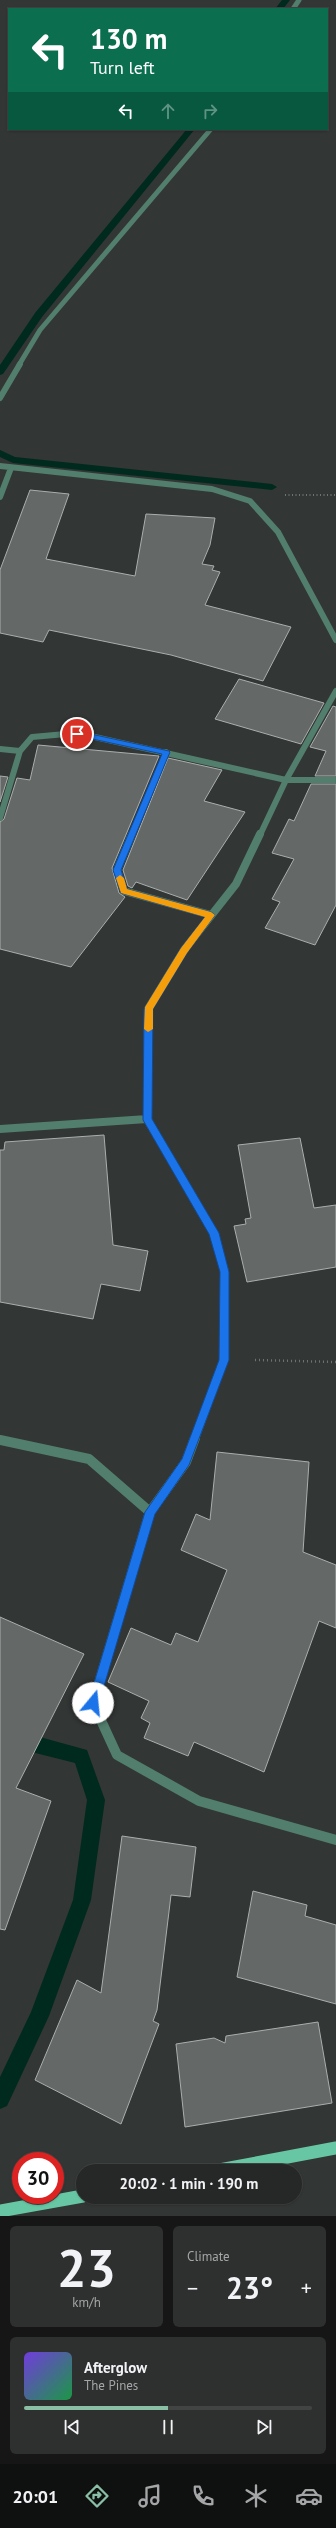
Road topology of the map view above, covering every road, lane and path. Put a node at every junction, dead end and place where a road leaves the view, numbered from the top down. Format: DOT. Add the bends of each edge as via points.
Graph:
graph roads {
  1 [pos="210,130"];
  2 [pos="0,398"];
  3 [pos="0,466"];
  4 [pos="11,468"];
  5 [pos="336,495"];
  6 [pos="0,497"];
  7 [pos="250,501"];
  8 [pos="336,640"];
  9 [pos="336,691"];
  10 [pos="0,749"];
  11 [pos="20,751"];
  12 [pos="166,752"];
  13 [pos="286,780"];
  14 [pos="336,780"];
  15 [pos="0,818"];
  16 [pos="211,915"];
  17 [pos="147,1120"];
  18 [pos="0,1129"];
  19 [pos="224,1360"];
  20 [pos="336,1362"];
  21 [pos="0,1440"];
  22 [pos="150,1512"];
  23 [pos="336,1840"];
  24 [pos="336,2148"];
  25 [pos="251,2164"];
  26 [pos="76,2197"];
  27 [pos="0,2211"];
  1 -- 2 [label="street" via="40,330"];
  3 -- 4 [label="street"];
  4 -- 6 [label="street"];
  4 -- 7 [label="street" via="212,489"];
  5 -- 7 [label="path" via="266,495"];
  7 -- 8 [label="street" via="278,532"];
  9 -- 13 [label="street"];
  10 -- 11 [label="street"];
  11 -- 12 [label="street" via="32,737 77,734"];
  11 -- 15 [label="street"];
  12 -- 13 [label="street"];
  12 -- 16 [label="street" via="117,870 124,891"];
  13 -- 14 [label="street"];
  13 -- 16 [label="street" via="236,884"];
  16 -- 17 [label="street" via="184,950 148,1009"];
  17 -- 18 [label="street"];
  17 -- 19 [label="street" via="214,1233 225,1272"];
  19 -- 20 [label="path"];
  19 -- 22 [label="street" via="186,1462"];
  21 -- 22 [label="street" via="89,1459"];
  22 -- 23 [label="street" via="93,1703 118,1754 199,1801"];
  24 -- 25 [label="main road"];
  26 -- 27 [label="main road"];
}
